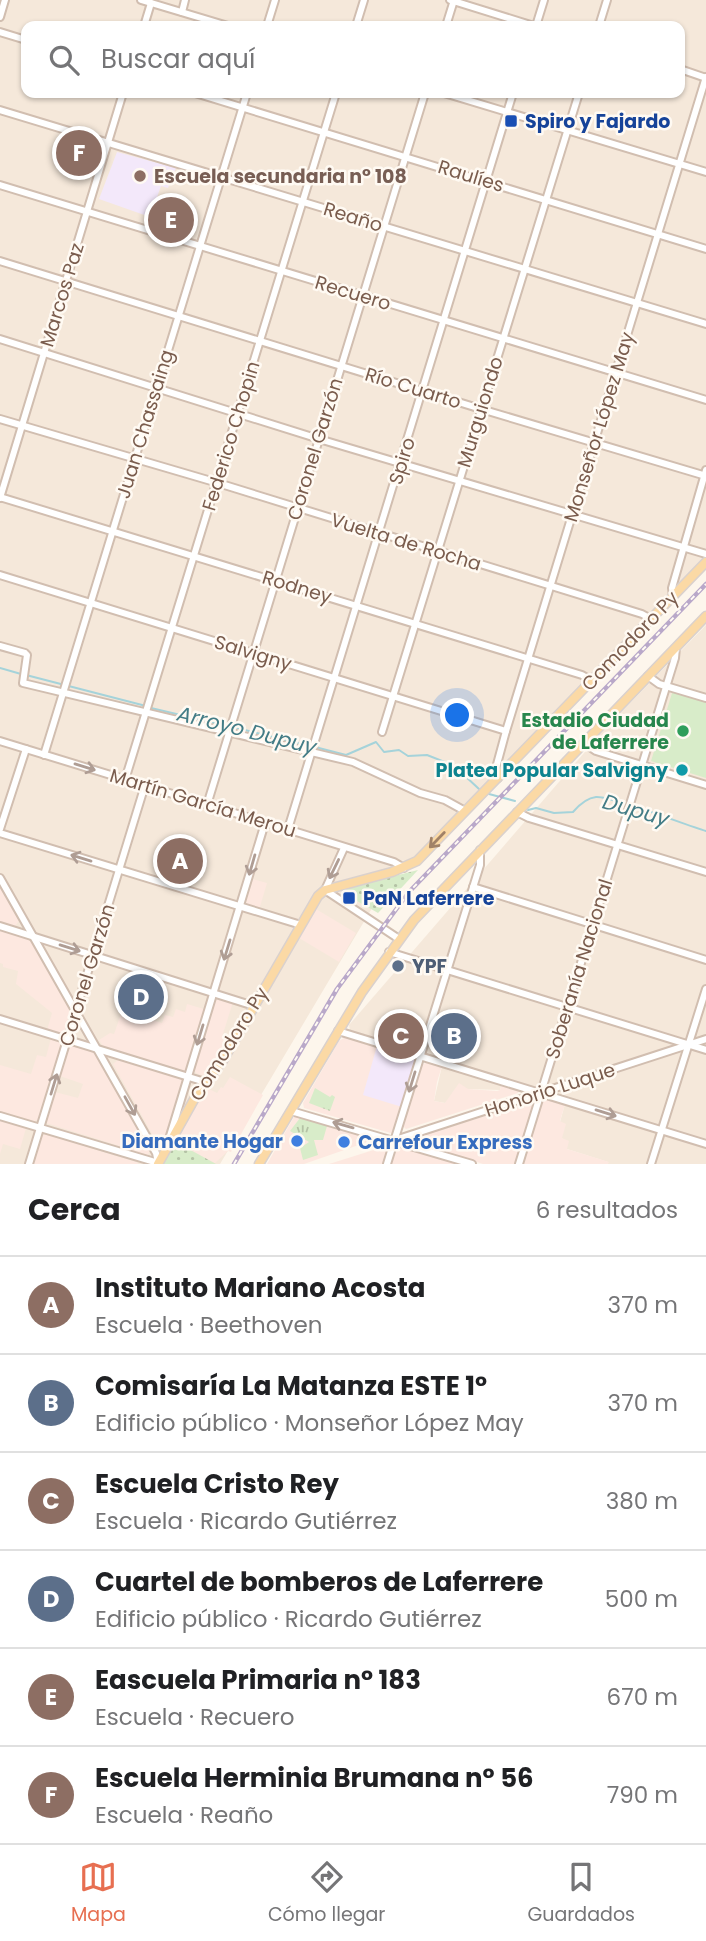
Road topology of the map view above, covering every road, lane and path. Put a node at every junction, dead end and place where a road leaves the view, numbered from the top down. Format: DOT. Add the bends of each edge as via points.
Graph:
graph roads {
  1 [pos="5,0"];
  2 [pos="141,0"];
  3 [pos="185,0"];
  4 [pos="275,0"];
  5 [pos="364,0"];
  6 [pos="452,0"];
  7 [pos="544,0"];
  8 [pos="607,0"];
  9 [pos="151,3"];
  10 [pos="182,12"];
  11 [pos="0,17"];
  12 [pos="146,21"];
  13 [pos="212,21"];
  14 [pos="269,21"];
  15 [pos="358,21"];
  16 [pos="447,21"];
  17 [pos="519,21"];
  18 [pos="537,21"];
  19 [pos="601,21"];
  20 [pos="0,32"];
  21 [pos="21,38"];
  22 [pos="685,71"];
  23 [pos="706,78"];
  24 [pos="121,98"];
  25 [pos="212,98"];
  26 [pos="245,98"];
  27 [pos="334,98"];
  28 [pos="424,98"];
  29 [pos="461,98"];
  30 [pos="512,98"];
  31 [pos="577,98"];
  32 [pos="242,107"];
  33 [pos="0,110"];
  34 [pos="508,112"];
  35 [pos="567,130"];
  36 [pos="324,132"];
  37 [pos="106,141"];
  38 [pos="407,156"];
  39 [pos="680,164"];
  40 [pos="706,172"];
  41 [pos="220,177"];
  42 [pos="488,182"];
  43 [pos="0,185"];
  44 [pos="546,199"];
  45 [pos="302,202"];
  46 [pos="87,212"];
  47 [pos="384,226"];
  48 [pos="659,234"];
  49 [pos="199,246"];
  50 [pos="706,249"];
  51 [pos="465,251"];
  52 [pos="0,261"];
  53 [pos="525,268"];
  54 [pos="280,271"];
  55 [pos="66,282"];
  56 [pos="362,296"];
  57 [pos="637,303"];
  58 [pos="177,316"];
  59 [pos="444,321"];
  60 [pos="706,324"];
  61 [pos="503,338"];
  62 [pos="0,339"];
  63 [pos="261,340"];
  64 [pos="44,353"];
  65 [pos="341,365"];
  66 [pos="615,373"];
  67 [pos="156,388"];
  68 [pos="424,391"];
  69 [pos="706,400"];
  70 [pos="481,409"];
  71 [pos="237,414"];
  72 [pos="0,418"];
  73 [pos="22,426"];
  74 [pos="319,439"];
  75 [pos="593,442"];
  76 [pos="134,458"];
  77 [pos="401,463"];
  78 [pos="705,474"];
  79 [pos="460,479"];
  80 [pos="218,483"];
  81 [pos="0,497"];
  82 [pos="297,509"];
  83 [pos="573,513"];
  84 [pos="112,531"];
  85 [pos="380,533"];
  86 [pos="682,547"];
  87 [pos="437,552"];
  88 [pos="706,554"];
  89 [pos="195,556"];
  90 [pos="706,562"];
  91 [pos="0,575"];
  92 [pos="274,581"];
  93 [pos="550,585"];
  94 [pos="673,597"];
  95 [pos="90,603"];
  96 [pos="357,606"];
  97 [pos="706,616"];
  98 [pos="651,619"];
  99 [pos="415,625"];
  100 [pos="172,627"];
  101 [pos="0,646"];
  102 [pos="676,648"];
  103 [pos="253,654"];
  104 [pos="528,659"];
  105 [pos="648,676"];
  106 [pos="335,678"];
  107 [pos="592,681"];
  108 [pos="666,686"];
  109 [pos="64,691"];
  110 [pos="393,696"];
  111 [pos="706,698"];
  112 [pos="146,711"];
  113 [pos="506,731"];
  114 [pos="229,732"];
  115 [pos="382,732"];
  116 [pos="0,741"];
  117 [pos="584,743"];
  118 [pos="26,750"];
  119 [pos="312,751"];
  120 [pos="44,755"];
  121 [pos="642,766"];
  122 [pos="498,778"];
  123 [pos="125,780"];
  124 [pos="145,785"];
  125 [pos="706,785"];
  126 [pos="207,805"];
  127 [pos="465,811"];
  128 [pos="517,812"];
  129 [pos="265,823"];
  130 [pos="288,829"];
  131 [pos="0,831"];
  132 [pos="617,845"];
  133 [pos="344,848"];
  134 [pos="480,850"];
  135 [pos="404,868"];
  136 [pos="120,870"];
  137 [pos="706,872"];
  138 [pos="0,878"];
  139 [pos="473,887"];
  140 [pos="326,890"];
  141 [pos="240,907"];
  142 [pos="593,924"];
  143 [pos="301,925"];
  144 [pos="0,926"];
  145 [pos="34,937"];
  146 [pos="400,939"];
  147 [pos="389,952"];
  148 [pos="94,954"];
  149 [pos="706,960"];
  150 [pos="447,971"];
  151 [pos="706,989"];
  152 [pos="214,993"];
  153 [pos="254,1006"];
  154 [pos="568,1008"];
  155 [pos="77,1010"];
  156 [pos="0,1019"];
  157 [pos="338,1031"];
  158 [pos="67,1040"];
  159 [pos="706,1040"];
  160 [pos="689,1045"];
  161 [pos="98,1050"];
  162 [pos="706,1050"];
  163 [pos="420,1056"];
  164 [pos="187,1077"];
  165 [pos="205,1082"];
  166 [pos="541,1093"];
  167 [pos="290,1111"];
  168 [pos="0,1116"];
  169 [pos="40,1128"];
  170 [pos="661,1130"];
  171 [pos="395,1140"];
  172 [pos="169,1142"];
  173 [pos="706,1144"];
  174 [pos="29,1164"];
  175 [pos="157,1164"];
  176 [pos="259,1164"];
  177 [pos="387,1164"];
  178 [pos="472,1164"];
  179 [pos="519,1164"];
  180 [pos="651,1164"];
  1 -- 11 [label="street"];
  2 -- 9 [label="street"];
  3 -- 10 [label="street"];
  4 -- 14 [label="street"];
  5 -- 15 [label="street"];
  6 -- 16 [label="street"];
  6 -- 17 [label="street"];
  7 -- 18 [label="street"];
  8 -- 19 [label="street"];
  9 -- 10 [label="street"];
  9 -- 12 [label="street"];
  10 -- 13 [label="street"];
  20 -- 21 [label="street"];
  22 -- 23 [label="street"];
  23 -- 39 [label="street, Monseñor López May"];
  24 -- 37 [label="street, Marcos Paz"];
  25 -- 32 [label="street, Raulíes"];
  26 -- 32 [label="street, Juan Chassaing"];
  27 -- 36 [label="street, Federico Chopin"];
  28 -- 38 [label="street, Coronel Garzón"];
  29 -- 34 [label="street"];
  30 -- 34 [label="street, Spiro"];
  31 -- 35 [label="street, Murguiondo"];
  32 -- 36 [label="street, Raulíes"];
  32 -- 41 [label="street, Juan Chassaing"];
  33 -- 37 [label="street, Reaño"];
  34 -- 35 [label="street"];
  34 -- 42 [label="street, Spiro"];
  35 -- 39 [label="street"];
  35 -- 44 [label="street, Murguiondo"];
  36 -- 38 [label="street, Raulíes"];
  36 -- 45 [label="street, Federico Chopin"];
  37 -- 41 [label="street, Reaño"];
  37 -- 46 [label="street, Marcos Paz"];
  38 -- 42 [label="street, Raulíes"];
  38 -- 47 [label="street, Coronel Garzón"];
  39 -- 40 [label="street"];
  39 -- 48 [label="street, Monseñor López May"];
  41 -- 45 [label="street, Reaño"];
  41 -- 49 [label="street, Juan Chassaing"];
  42 -- 44 [label="street, Raulíes"];
  42 -- 51 [label="street, Spiro"];
  43 -- 46 [label="street, Recuero"];
  44 -- 48 [label="street, Raulíes"];
  44 -- 53 [label="street, Murguiondo"];
  45 -- 47 [label="street, Reaño"];
  45 -- 54 [label="street, Federico Chopin"];
  46 -- 49 [label="street, Recuero"];
  46 -- 55 [label="street, Marcos Paz"];
  47 -- 51 [label="street, Reaño"];
  47 -- 56 [label="street, Coronel Garzón"];
  48 -- 50 [label="street, Raulíes"];
  48 -- 57 [label="street, Monseñor López May"];
  49 -- 54 [label="street, Recuero"];
  49 -- 58 [label="street, Juan Chassaing"];
  51 -- 53 [label="street, Reaño"];
  51 -- 59 [label="street, Spiro"];
  52 -- 55 [label="street, Río Cuarto"];
  53 -- 57 [label="street, Reaño"];
  53 -- 61 [label="street, Murguiondo"];
  54 -- 56 [label="street, Recuero"];
  54 -- 63 [label="street, Federico Chopin"];
  55 -- 58 [label="street, Río Cuarto"];
  55 -- 64 [label="street, Marcos Paz"];
  56 -- 59 [label="street, Recuero"];
  56 -- 65 [label="street, Coronel Garzón"];
  57 -- 60 [label="street, Reaño"];
  57 -- 66 [label="street, Monseñor López May"];
  58 -- 63 [label="street, Río Cuarto"];
  58 -- 67 [label="street, Juan Chassaing"];
  59 -- 61 [label="street, Recuero"];
  59 -- 68 [label="street, Spiro"];
  61 -- 66 [label="street, Recuero"];
  61 -- 70 [label="street, Murguiondo"];
  62 -- 64 [label="street"];
  63 -- 65 [label="street, Río Cuarto"];
  63 -- 71 [label="street, Federico Chopin"];
  64 -- 67 [label="street"];
  64 -- 73 [label="street, Marcos Paz"];
  65 -- 68 [label="street, Río Cuarto"];
  65 -- 74 [label="street, Coronel Garzón"];
  66 -- 69 [label="street, Recuero"];
  66 -- 75 [label="street, Monseñor López May"];
  67 -- 71 [label="street"];
  67 -- 76 [label="street, Juan Chassaing"];
  68 -- 70 [label="street, Río Cuarto"];
  68 -- 77 [label="street, Spiro"];
  70 -- 75 [label="street, Río Cuarto"];
  70 -- 79 [label="street, Murguiondo"];
  71 -- 74 [label="street"];
  71 -- 80 [label="street, Federico Chopin"];
  72 -- 73 [label="street, Vuelta de Rocha"];
  73 -- 76 [label="street, Vuelta de Rocha"];
  73 -- 81 [label="street, Marcos Paz"];
  74 -- 77 [label="street"];
  74 -- 82 [label="street, Coronel Garzón"];
  75 -- 78 [label="street, Río Cuarto"];
  75 -- 83 [label="street, Monseñor López May"];
  76 -- 80 [label="street, Vuelta de Rocha"];
  76 -- 84 [label="street, Juan Chassaing"];
  77 -- 79 [label="street"];
  77 -- 85 [label="street, Spiro"];
  78 -- 86 [label="street"];
  79 -- 83 [label="street"];
  79 -- 87 [label="street, Murguiondo"];
  80 -- 82 [label="street, Vuelta de Rocha"];
  80 -- 89 [label="street, Federico Chopin"];
  81 -- 84 [label="street, Rodney"];
  82 -- 85 [label="street, Vuelta de Rocha"];
  82 -- 92 [label="street, Coronel Garzón"];
  83 -- 86 [label="street"];
  83 -- 93 [label="street, Monseñor López May"];
  84 -- 89 [label="street, Rodney"];
  84 -- 95 [label="street, Juan Chassaing"];
  85 -- 87 [label="street, Vuelta de Rocha"];
  85 -- 96 [label="street, Spiro"];
  86 -- 88 [label="street"];
  86 -- 94 [label="street"];
  87 -- 93 [label="street, Vuelta de Rocha"];
  87 -- 99 [label="street, Murguiondo"];
  89 -- 92 [label="street, Rodney"];
  89 -- 100 [label="street, Federico Chopin"];
  90 -- 94 [label="main road, Comodoro Py"];
  91 -- 95 [label="street, Salvigny"];
  92 -- 96 [label="street, Rodney"];
  92 -- 103 [label="street, Coronel Garzón"];
  93 -- 98 [label="street, Vuelta de Rocha"];
  93 -- 104 [label="street, Monseñor López May"];
  94 -- 98 [label="main road, Comodoro Py"];
  95 -- 100 [label="street, Salvigny"];
  95 -- 109 [label="street, Juan Chassaing"];
  96 -- 99 [label="street, Rodney"];
  96 -- 106 [label="street, Spiro"];
  97 -- 102 [label="main road"];
  98 -- 107 [label="main road, Comodoro Py"];
  99 -- 104 [label="street, Rodney"];
  99 -- 110 [label="street, Murguiondo"];
  100 -- 103 [label="street, Salvigny"];
  100 -- 112 [label="street, Federico Chopin"];
  101 -- 109 [label="street" via="27,655 23,683"];
  102 -- 105 [label="main road"];
  102 -- 108 [label="street"];
  103 -- 106 [label="street, Salvigny"];
  103 -- 114 [label="street, Coronel Garzón"];
  104 -- 107 [label="street, Rodney"];
  104 -- 113 [label="street, Monseñor López May"];
  105 -- 108 [label="street"];
  105 -- 117 [label="main road"];
  106 -- 110 [label="street, Salvigny"];
  106 -- 119 [label="street, Spiro"];
  107 -- 122 [label="main road, Comodoro Py"];
  108 -- 111 [label="street"];
  108 -- 121 [label="street"];
  109 -- 112 [label="street"];
  109 -- 120 [label="street, Juan Chassaing"];
  110 -- 113 [label="street, Salvigny"];
  110 -- 115 [label="street, Murguiondo"];
  112 -- 114 [label="street"];
  112 -- 123 [label="street, Federico Chopin"];
  113 -- 122 [label="street, Monseñor López May" via="496,768"];
  114 -- 119 [label="street"];
  114 -- 126 [label="street, Coronel Garzón"];
  116 -- 118 [label="street, Martín García Merou"];
  117 -- 121 [label="street"];
  117 -- 128 [label="main road"];
  118 -- 120 [label="street, Martín García Merou"];
  118 -- 131 [label="street"];
  119 -- 127 [label="street" via="358,764"];
  119 -- 130 [label="street, Spiro"];
  120 -- 123 [label="street, Martín García Merou, one-way"];
  121 -- 125 [label="street"];
  121 -- 132 [label="street, Soberanía Nacional"];
  122 -- 127 [label="main road, Comodoro Py"];
  123 -- 124 [label="street, Martín García Merou"];
  124 -- 126 [label="street, Martín García Merou"];
  124 -- 136 [label="street, Coronel Garzón"];
  126 -- 129 [label="street, Martín García Merou"];
  127 -- 135 [label="main road, Comodoro Py, one-way" via="417,861"];
  128 -- 132 [label="street"];
  128 -- 134 [label="main road"];
  129 -- 130 [label="street, Martín García Merou"];
  129 -- 141 [label="street, one-way"];
  130 -- 133 [label="street, Martín García Merou"];
  136 -- 131 [label="street, one-way"];
  132 -- 137 [label="street"];
  132 -- 142 [label="street, Soberanía Nacional"];
  133 -- 135 [label="street, Martín García Merou"];
  133 -- 140 [label="street, Comodoro Py, one-way"];
  134 -- 139 [label="street"];
  134 -- 146 [label="main road"];
  135 -- 140 [label="main road, Comodoro Py"];
  136 -- 141 [label="street"];
  136 -- 148 [label="street, Coronel Garzón"];
  138 -- 145 [label="street"];
  139 -- 142 [label="street"];
  139 -- 150 [label="street"];
  140 -- 143 [label="main road, Comodoro Py"];
  140 -- 146 [label="street"];
  141 -- 143 [label="street"];
  141 -- 152 [label="street, one-way"];
  142 -- 149 [label="street"];
  142 -- 154 [label="street, Soberanía Nacional"];
  143 -- 153 [label="main road, Comodoro Py"];
  144 -- 145 [label="street"];
  145 -- 148 [label="street, one-way"];
  145 -- 155 [label="street"];
  146 -- 147 [label="main road"];
  147 -- 150 [label="street"];
  147 -- 157 [label="main road"];
  148 -- 152 [label="street"];
  148 -- 155 [label="street, Coronel Garzón"];
  150 -- 154 [label="street"];
  150 -- 163 [label="street"];
  151 -- 160 [label="street"];
  152 -- 153 [label="street"];
  152 -- 164 [label="street, one-way"];
  153 -- 165 [label="main road, Comodoro Py"];
  154 -- 160 [label="street"];
  154 -- 166 [label="street, Soberanía Nacional"];
  155 -- 158 [label="street, Coronel Garzón"];
  155 -- 161 [label="street"];
  156 -- 158 [label="street"];
  157 -- 163 [label="street"];
  157 -- 167 [label="main road"];
  158 -- 161 [label="street"];
  169 -- 158 [label="street, Coronel Garzón, one-way"];
  159 -- 160 [label="street, Honorio Luque"];
  160 -- 162 [label="street"];
  160 -- 166 [label="street, Honorio Luque"];
  160 -- 170 [label="street"];
  161 -- 164 [label="street"];
  161 -- 175 [label="street, one-way" via="156,1153"];
  163 -- 166 [label="street"];
  163 -- 171 [label="street, one-way"];
  164 -- 165 [label="street"];
  164 -- 172 [label="street"];
  165 -- 172 [label="main road, Comodoro Py"];
  166 -- 170 [label="street, one-way"];
  166 -- 171 [label="street, Honorio Luque"];
  166 -- 179 [label="street, Soberanía Nacional"];
  171 -- 167 [label="street, one-way"];
  167 -- 176 [label="main road"];
  168 -- 169 [label="street"];
  169 -- 174 [label="street, Coronel Garzón"];
  169 -- 175 [label="street"];
  170 -- 173 [label="street"];
  170 -- 180 [label="street"];
  171 -- 177 [label="street"];
  171 -- 178 [label="street"];
  172 -- 175 [label="main road, Comodoro Py"];
}
